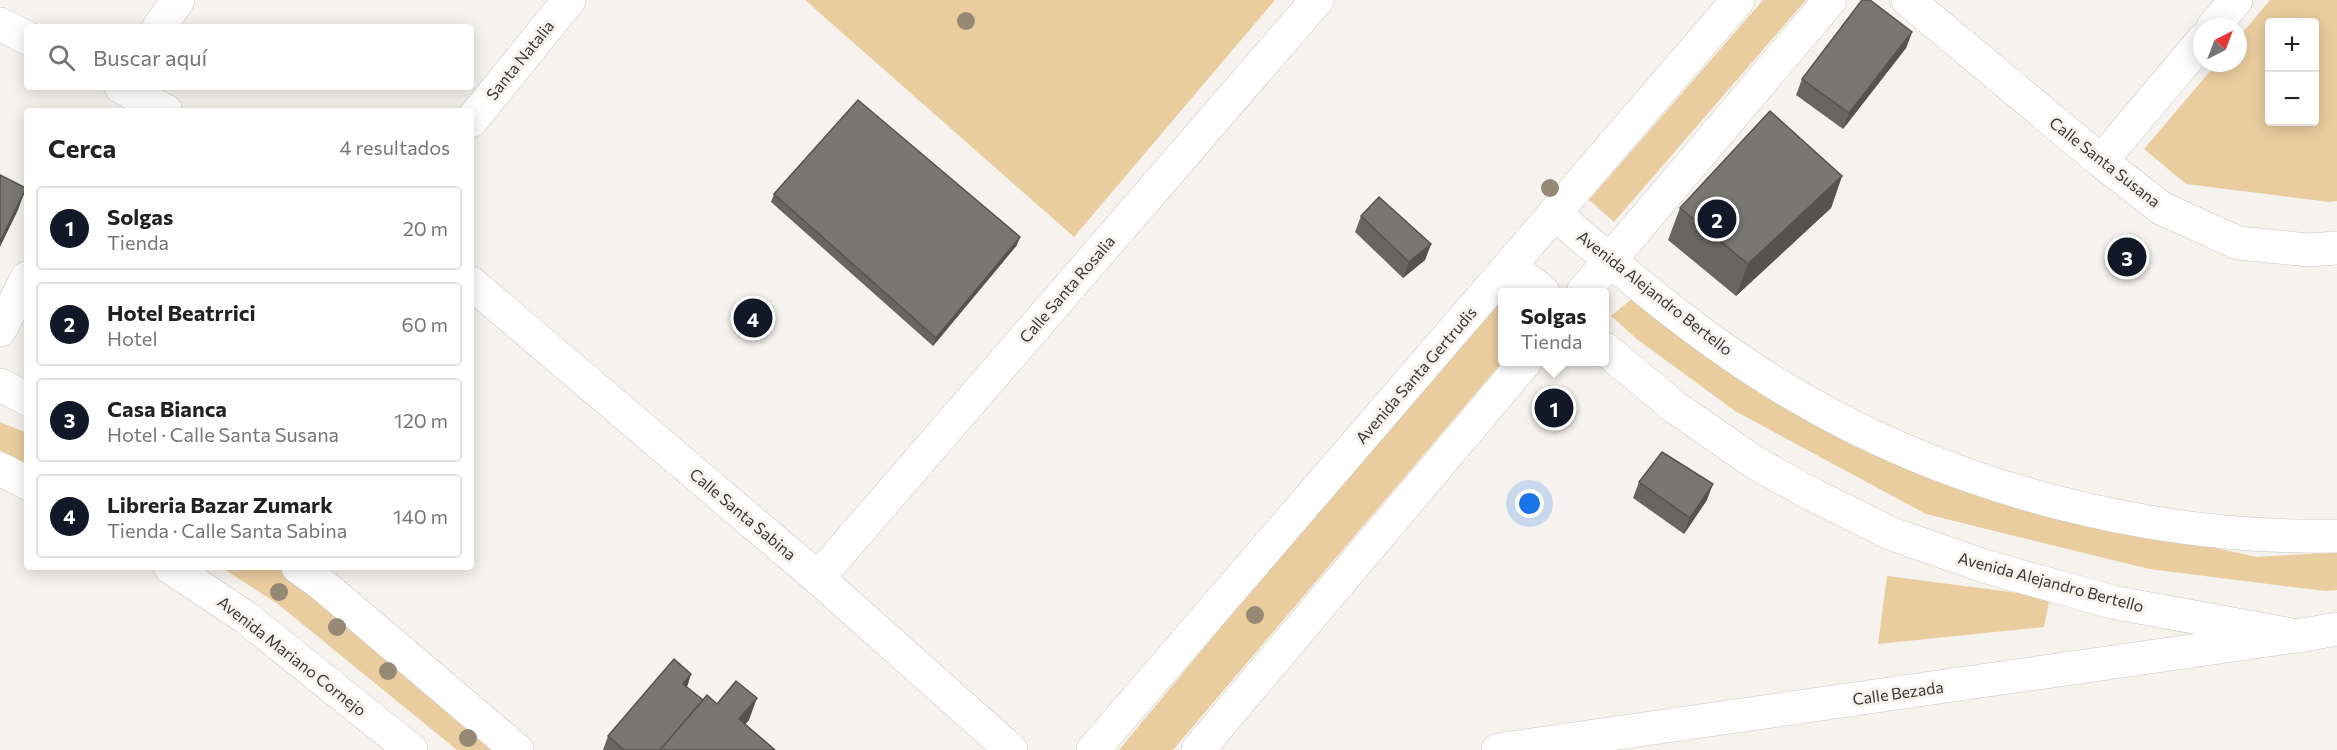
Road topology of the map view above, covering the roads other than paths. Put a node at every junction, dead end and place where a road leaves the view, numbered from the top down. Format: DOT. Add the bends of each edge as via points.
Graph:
graph roads {
  1 [pos="178,0"];
  2 [pos="569,0"];
  3 [pos="1317,0"];
  4 [pos="1738,0"];
  5 [pos="1830,0"];
  6 [pos="1908,0"];
  7 [pos="2236,0"];
  8 [pos="2221,18"];
  9 [pos="0,24"];
  10 [pos="161,24"];
  11 [pos="24,36"];
  12 [pos="2193,51"];
  13 [pos="120,93"];
  14 [pos="158,108"];
  15 [pos="474,117"];
  16 [pos="2101,160"];
  17 [pos="1554,213"];
  18 [pos="2337,248"];
  19 [pos="1610,261"];
  20 [pos="1510,265"];
  21 [pos="24,284"];
  22 [pos="474,286"];
  23 [pos="1538,288"];
  24 [pos="1586,288"];
  25 [pos="0,330"];
  26 [pos="1609,352"];
  27 [pos="1522,366"];
  28 [pos="0,385"];
  29 [pos="24,397"];
  30 [pos="0,469"];
  31 [pos="24,481"];
  32 [pos="2337,536"];
  33 [pos="174,570"];
  34 [pos="302,570"];
  35 [pos="818,578"];
  36 [pos="2337,629"];
  37 [pos="2297,636"];
  38 [pos="411,750"];
  39 [pos="517,750"];
  40 [pos="1011,750"];
  41 [pos="1093,750"];
  42 [pos="1198,750"];
  43 [pos="1498,750"];
  1 -- 10 [label="main road"];
  2 -- 15 [label="main road, Santa Natalia"];
  3 -- 35 [label="main road, Calle Santa Rosalia"];
  4 -- 17 [label="main road, Avenida Santa Gertrudis"];
  5 -- 19 [label="main road"];
  6 -- 16 [label="main road, Calle Santa Susana"];
  7 -- 8 [label="main road"];
  9 -- 11 [label="main road"];
  12 -- 16 [label="main road"];
  13 -- 14 [label="main road"];
  16 -- 18 [label="main road, Calle Santa Susana" via="2161,208 2238,243 2309,250"];
  17 -- 19 [label="main road, Avenida Alejandro Bertello"];
  17 -- 20 [label="main road, Avenida Santa Gertrudis"];
  19 -- 24 [label="main road"];
  19 -- 32 [label="main road, Avenida Alejandro Bertello" via="1728,352 1800,398 1870,434 1957,471 2056,502 2173,527 2292,537"];
  20 -- 23 [label="main road"];
  20 -- 41 [label="main road, Avenida Santa Gertrudis"];
  21 -- 25 [label="main road"];
  22 -- 35 [label="main road, Calle Santa Sabina"];
  26 -- 37 [label="main road, Avenida Alejandro Bertello" via="1676,408 1754,462 1892,534 1984,566 2112,602"];
  27 -- 42 [label="main road"];
  28 -- 29 [label="main road"];
  30 -- 31 [label="main road"];
  33 -- 38 [label="main road, Avenida Mariano Cornejo" via="245,617"];
  34 -- 39 [label="main road"];
  35 -- 40 [label="main road, Calle Santa Sabina"];
  36 -- 37 [label="main road, Avenida Alejandro Bertello"];
  37 -- 43 [label="main road, Calle Bezada"];
}
